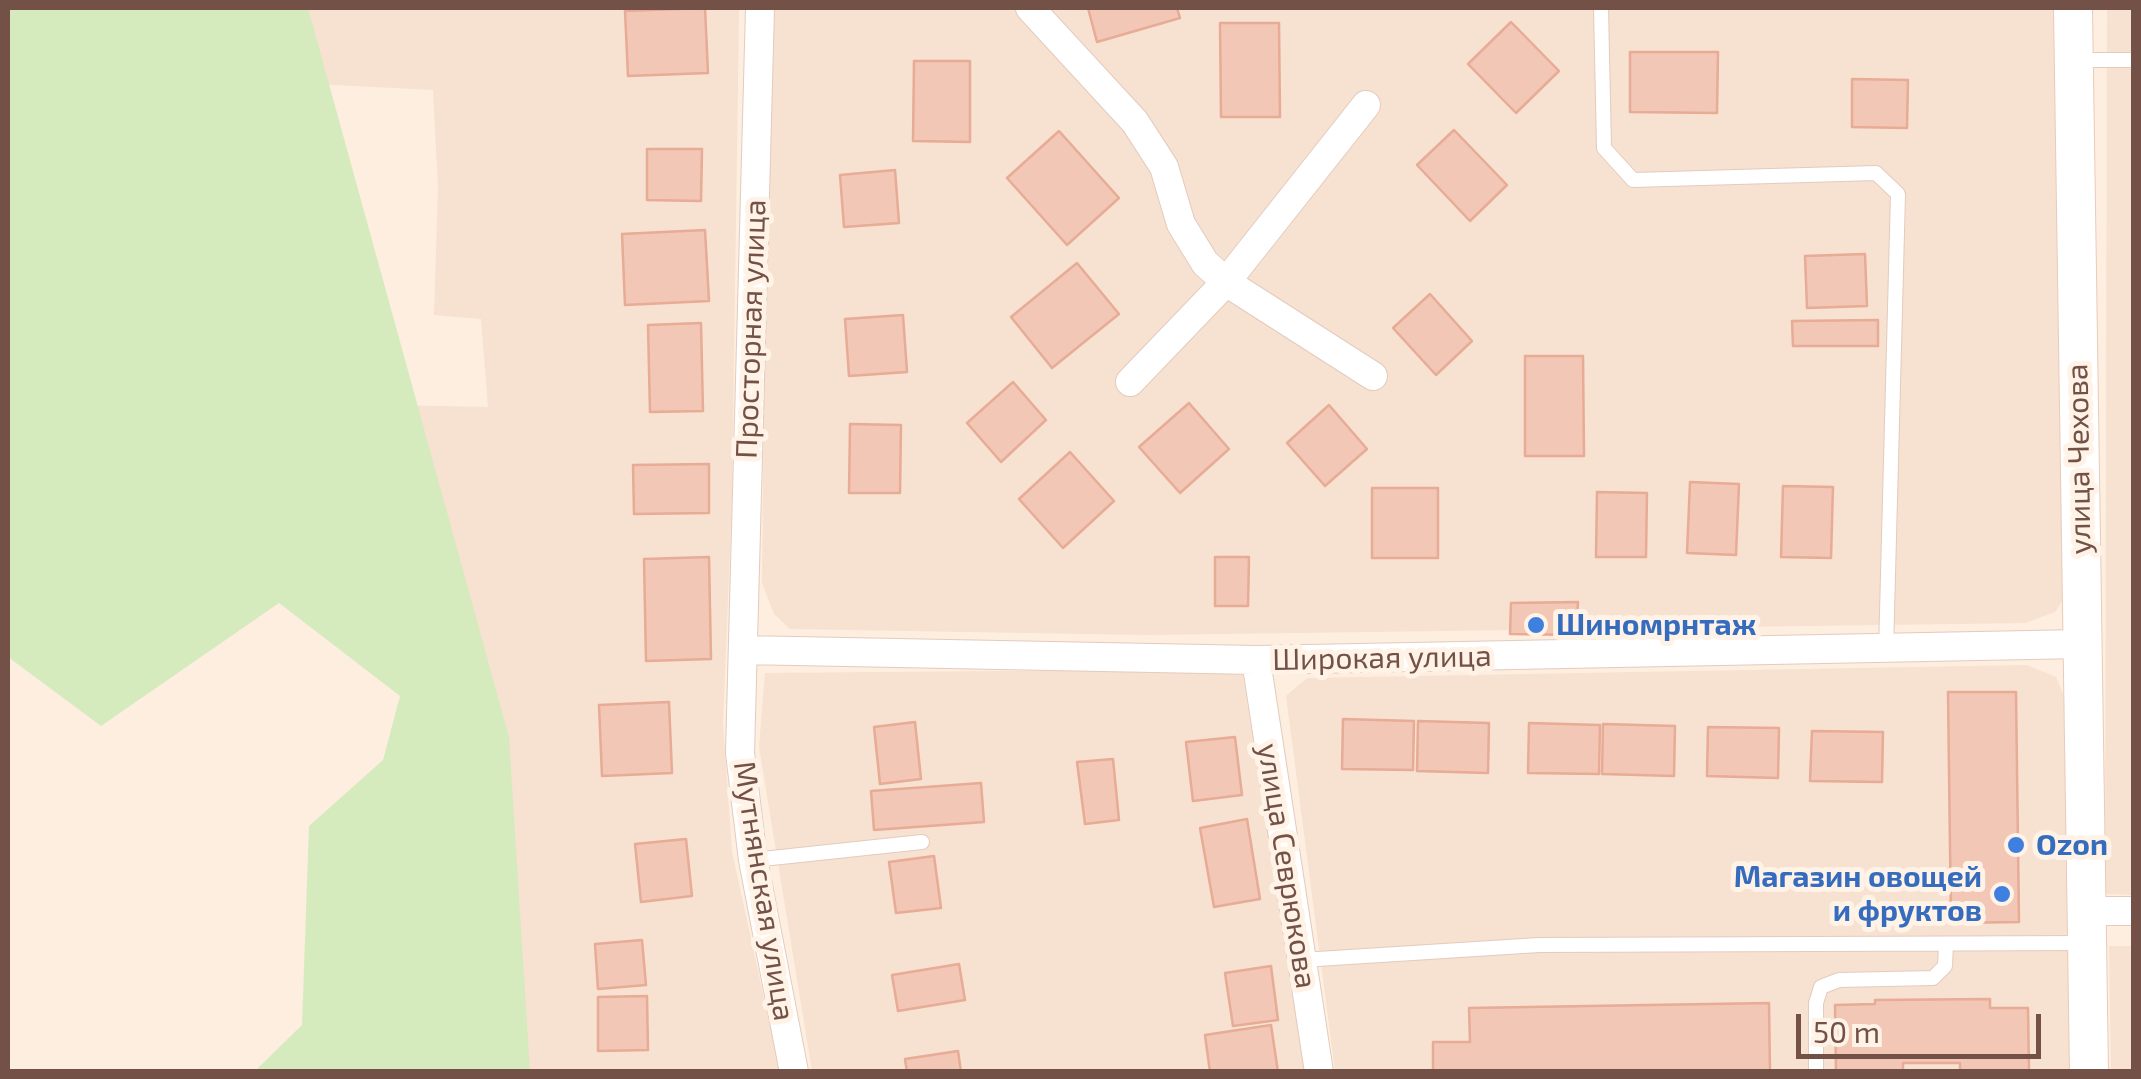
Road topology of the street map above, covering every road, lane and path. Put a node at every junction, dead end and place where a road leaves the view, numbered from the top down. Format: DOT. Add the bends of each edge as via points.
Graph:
graph roads {
  1 [pos="760,8"];
  2 [pos="1030,8"];
  3 [pos="1601,8"];
  4 [pos="2073,8"];
  5 [pos="2074,60"];
  6 [pos="2134,60"];
  7 [pos="1366,105"];
  8 [pos="1226,282"];
  9 [pos="1372,376"];
  10 [pos="1130,382"];
  11 [pos="2081,644"];
  12 [pos="743,650"];
  13 [pos="1886,651"];
  14 [pos="1256,660"];
  15 [pos="922,842"];
  16 [pos="753,860"];
  17 [pos="2134,912"];
  18 [pos="2086,927"];
  19 [pos="1946,944"];
  20 [pos="1302,960"];
  21 [pos="794,1072"];
  22 [pos="1319,1072"];
  23 [pos="1816,1072"];
  24 [pos="2089,1072"];
  1 -- 12 [label="street, Просторная улица"];
  2 -- 8 [label="street" via="1134,122 1164,167 1181,224"];
  3 -- 13 [label="lane" via="1604,148 1633,180 1876,172 1898,194"];
  4 -- 5 [label="street, улица Чехова"];
  5 -- 6 [label="lane"];
  5 -- 11 [label="street, улица Чехова"];
  7 -- 8 [label="street"];
  8 -- 9 [label="street"];
  8 -- 10 [label="street"];
  11 -- 13 [label="street, Широкая улица"];
  11 -- 18 [label="street, улица Чехова"];
  12 -- 14 [label="street, Широкая улица"];
  12 -- 16 [label="street, Мутнянская улица" via="740,753"];
  13 -- 14 [label="street, Широкая улица"];
  14 -- 20 [label="street, улица Севрюкова"];
  15 -- 16 [label="lane"];
  16 -- 21 [label="street, Мутнянская улица"];
  17 -- 18 [label="street"];
  18 -- 19 [label="lane"];
  18 -- 24 [label="street, улица Чехова"];
  19 -- 20 [label="lane" via="1539,945"];
  19 -- 23 [label="lane" via="1945,966 1933,978 1839,980 1822,987"];
  20 -- 22 [label="street, улица Севрюкова"];
}
